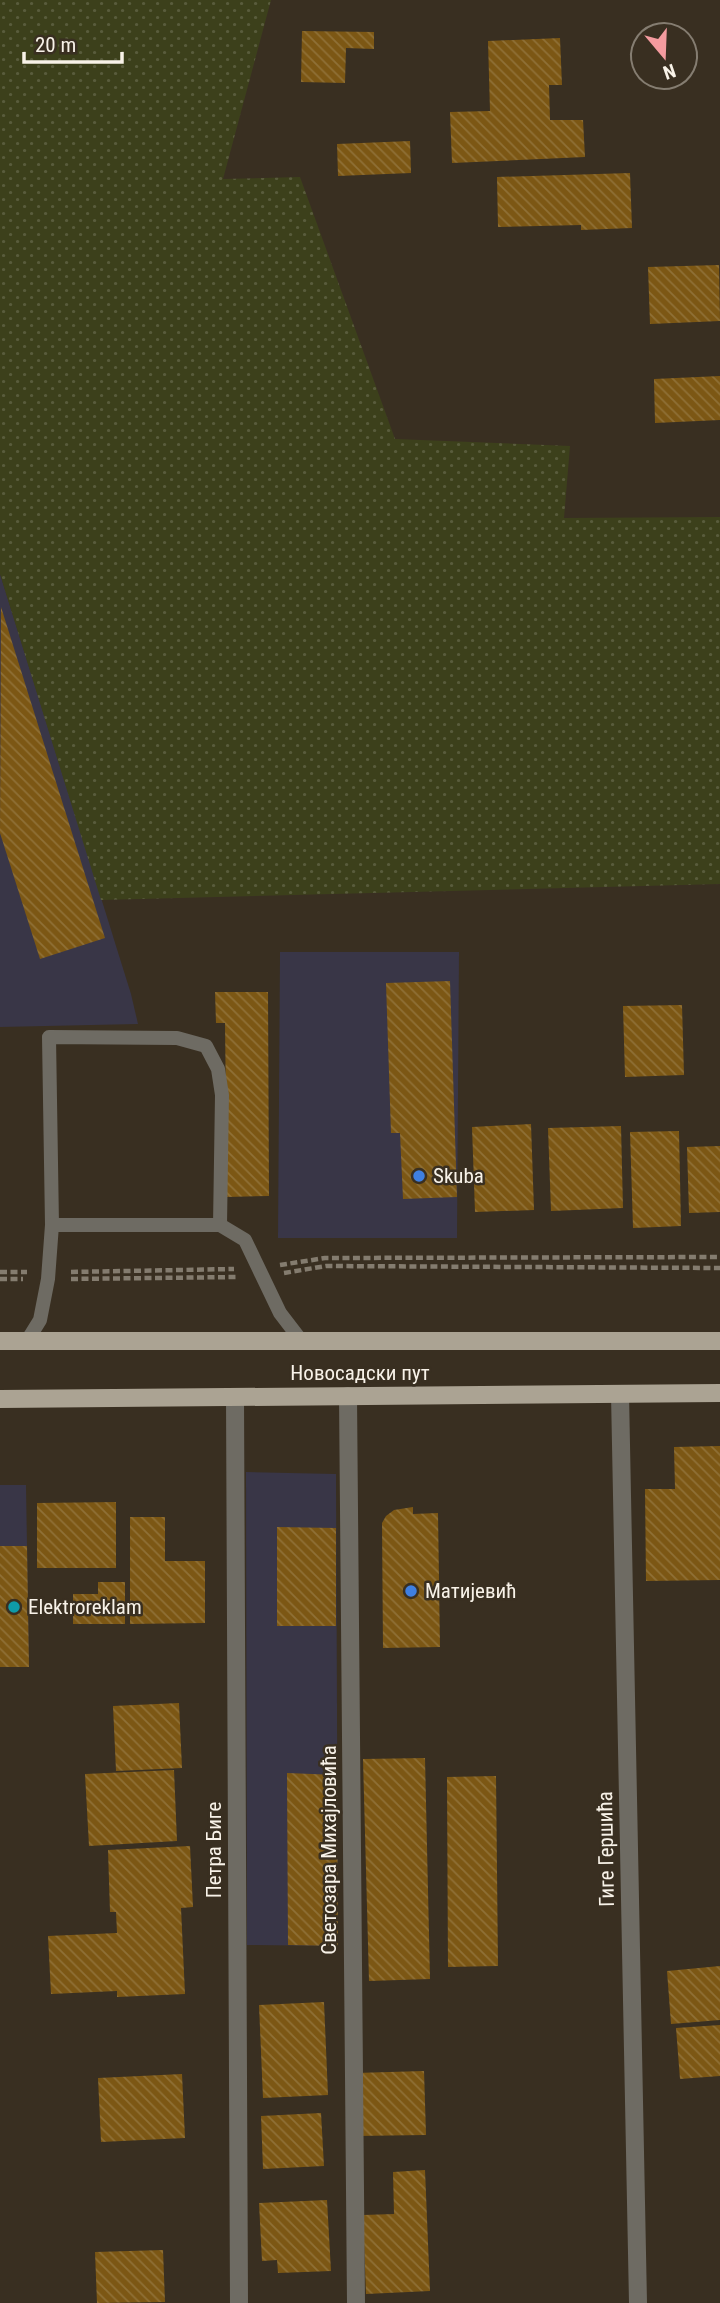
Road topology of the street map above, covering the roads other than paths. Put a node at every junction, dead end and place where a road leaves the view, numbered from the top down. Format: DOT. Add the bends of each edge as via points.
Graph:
graph roads {
  1 [pos="52,1225"];
  2 [pos="220,1225"];
  3 [pos="0,1341"];
  4 [pos="27,1341"];
  5 [pos="720,1341"];
  6 [pos="303,1343"];
  7 [pos="620,1394"];
  8 [pos="720,1394"];
  9 [pos="348,1396"];
  10 [pos="235,1397"];
  11 [pos="0,1399"];
  12 [pos="239,2303"];
  13 [pos="356,2303"];
  14 [pos="638,2303"];
  1 -- 2 [label="lane"];
  1 -- 2 [label="lane" via="48,1037 177,1038 206,1046 218,1069 222,1095"];
  1 -- 4 [label="lane" via="40,1320"];
  2 -- 6 [label="lane" via="245,1240 280,1312"];
  3 -- 4 [label="main road, Новосадски пут"];
  4 -- 6 [label="main road, Новосадски пут"];
  5 -- 6 [label="main road, Новосадски пут"];
  7 -- 8 [label="main road, Новосадски пут"];
  7 -- 9 [label="main road, Новосадски пут"];
  7 -- 14 [label="street, Гиге Гершића"];
  9 -- 10 [label="main road, Новосадски пут"];
  9 -- 13 [label="street, Светозара Михајловића"];
  10 -- 11 [label="main road, Новосадски пут"];
  10 -- 12 [label="street, Петра Биге"];
}
